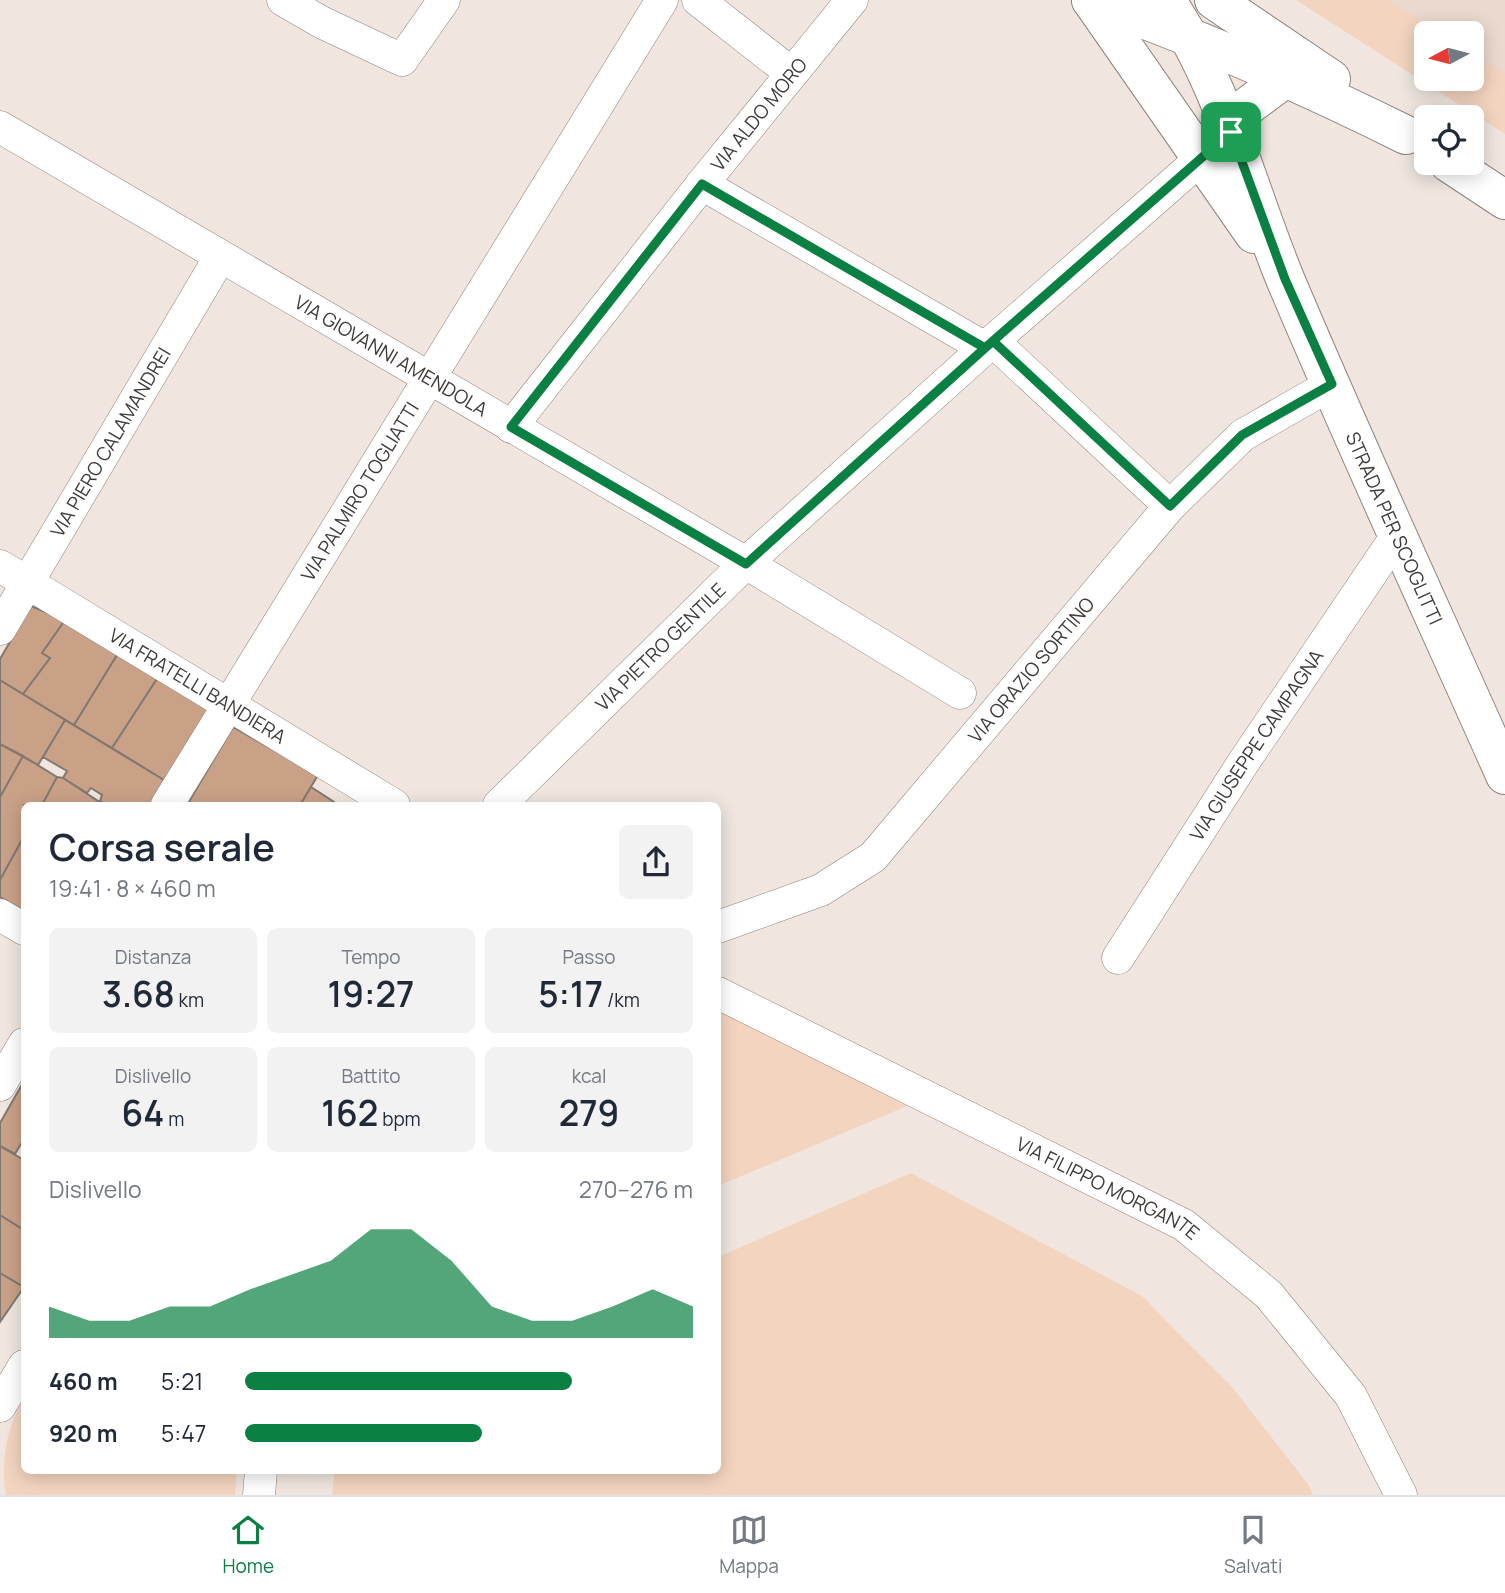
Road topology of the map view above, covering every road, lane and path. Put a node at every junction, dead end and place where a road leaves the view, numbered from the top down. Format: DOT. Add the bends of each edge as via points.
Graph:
graph roads {
  1 [pos="283,0"];
  2 [pos="444,0"];
  3 [pos="662,0"];
  4 [pos="698,0"];
  5 [pos="852,0"];
  6 [pos="1166,0"];
  7 [pos="1214,0"];
  8 [pos="1106,8"];
  9 [pos="1189,34"];
  10 [pos="791,73"];
  11 [pos="1287,77"];
  12 [pos="0,127"];
  13 [pos="1231,132"];
  14 [pos="1414,141"];
  15 [pos="1414,141"];
  16 [pos="1202,159"];
  17 [pos="1467,175"];
  18 [pos="702,184"];
  19 [pos="1505,200"];
  20 [pos="220,257"];
  21 [pos="1285,279"];
  22 [pos="989,344"];
  23 [pos="430,379"];
  24 [pos="1332,384"];
  25 [pos="511,427"];
  26 [pos="1170,506"];
  27 [pos="1398,534"];
  28 [pos="746,564"];
  29 [pos="0,566"];
  30 [pos="27,582"];
  31 [pos="0,629"];
  32 [pos="960,693"];
  33 [pos="228,704"];
  34 [pos="1505,775"];
  35 [pos="169,802"];
  36 [pos="389,802"];
  37 [pos="502,802"];
  38 [pos="0,915"];
  39 [pos="721,926"];
  40 [pos="21,927"];
  41 [pos="1118,958"];
  42 [pos="721,994"];
  43 [pos="21,1049"];
  44 [pos="0,1085"];
  45 [pos="21,1371"];
  46 [pos="0,1406"];
  47 [pos="261,1474"];
  48 [pos="259,1495"];
  49 [pos="1401,1495"];
  1 -- 2 [label="street" via="402,60"];
  3 -- 23 [label="street, VIA PALMIRO TOGLIATTI"];
  4 -- 10 [label="street"];
  5 -- 10 [label="street, VIA ALDO MORO"];
  6 -- 9 [label="main road"];
  7 -- 14 [label="main road" via="1302,57"];
  8 -- 9 [label="main road"];
  8 -- 16 [label="main road"];
  9 -- 11 [label="main road"];
  9 -- 13 [label="main road"];
  10 -- 18 [label="street, VIA ALDO MORO"];
  11 -- 13 [label="main road" via="1245,108"];
  11 -- 15 [label="main road"];
  12 -- 20 [label="street, VIA GIOVANNI AMENDOLA"];
  13 -- 16 [label="street, VIA PIETRO GENTILE"];
  13 -- 21 [label="main road"];
  16 -- 21 [label="main road"];
  16 -- 22 [label="street, VIA PIETRO GENTILE"];
  17 -- 19 [label="main road"];
  18 -- 22 [label="street"];
  18 -- 25 [label="street, VIA ALDO MORO"];
  20 -- 23 [label="street, VIA GIOVANNI AMENDOLA"];
  20 -- 30 [label="street, VIA PIERO CALAMANDREI"];
  21 -- 24 [label="main road, STRADA PER SCOGLITTI"];
  22 -- 26 [label="street"];
  22 -- 28 [label="street, VIA PIETRO GENTILE"];
  23 -- 25 [label="street, VIA GIOVANNI AMENDOLA"];
  23 -- 33 [label="street, VIA PALMIRO TOGLIATTI"];
  24 -- 26 [label="street, VIA ORAZIO SORTINO" via="1242,435"];
  24 -- 27 [label="main road, STRADA PER SCOGLITTI"];
  25 -- 28 [label="street, VIA GIOVANNI AMENDOLA"];
  26 -- 39 [label="street, VIA ORAZIO SORTINO" via="873,857 821,890"];
  27 -- 34 [label="main road, STRADA PER SCOGLITTI"];
  27 -- 41 [label="street, VIA GIUSEPPE CAMPAGNA" via="1243,762"];
  28 -- 32 [label="street, VIA GIOVANNI AMENDOLA"];
  28 -- 37 [label="street, VIA PIETRO GENTILE"];
  29 -- 30 [label="street, VIA FRATELLI BANDIERA"];
  30 -- 31 [label="street, VIA PIERO CALAMANDREI"];
  30 -- 33 [label="street, VIA FRATELLI BANDIERA"];
  33 -- 35 [label="street, VIA PALMIRO TOGLIATTI"];
  33 -- 36 [label="street, VIA FRATELLI BANDIERA"];
  38 -- 40 [label="street"];
  42 -- 49 [label="street, VIA FILIPPO MORGANTE" via="1184,1225 1269,1295 1352,1396"];
  43 -- 44 [label="street"];
  45 -- 46 [label="street"];
  47 -- 48 [label="street"];
}
